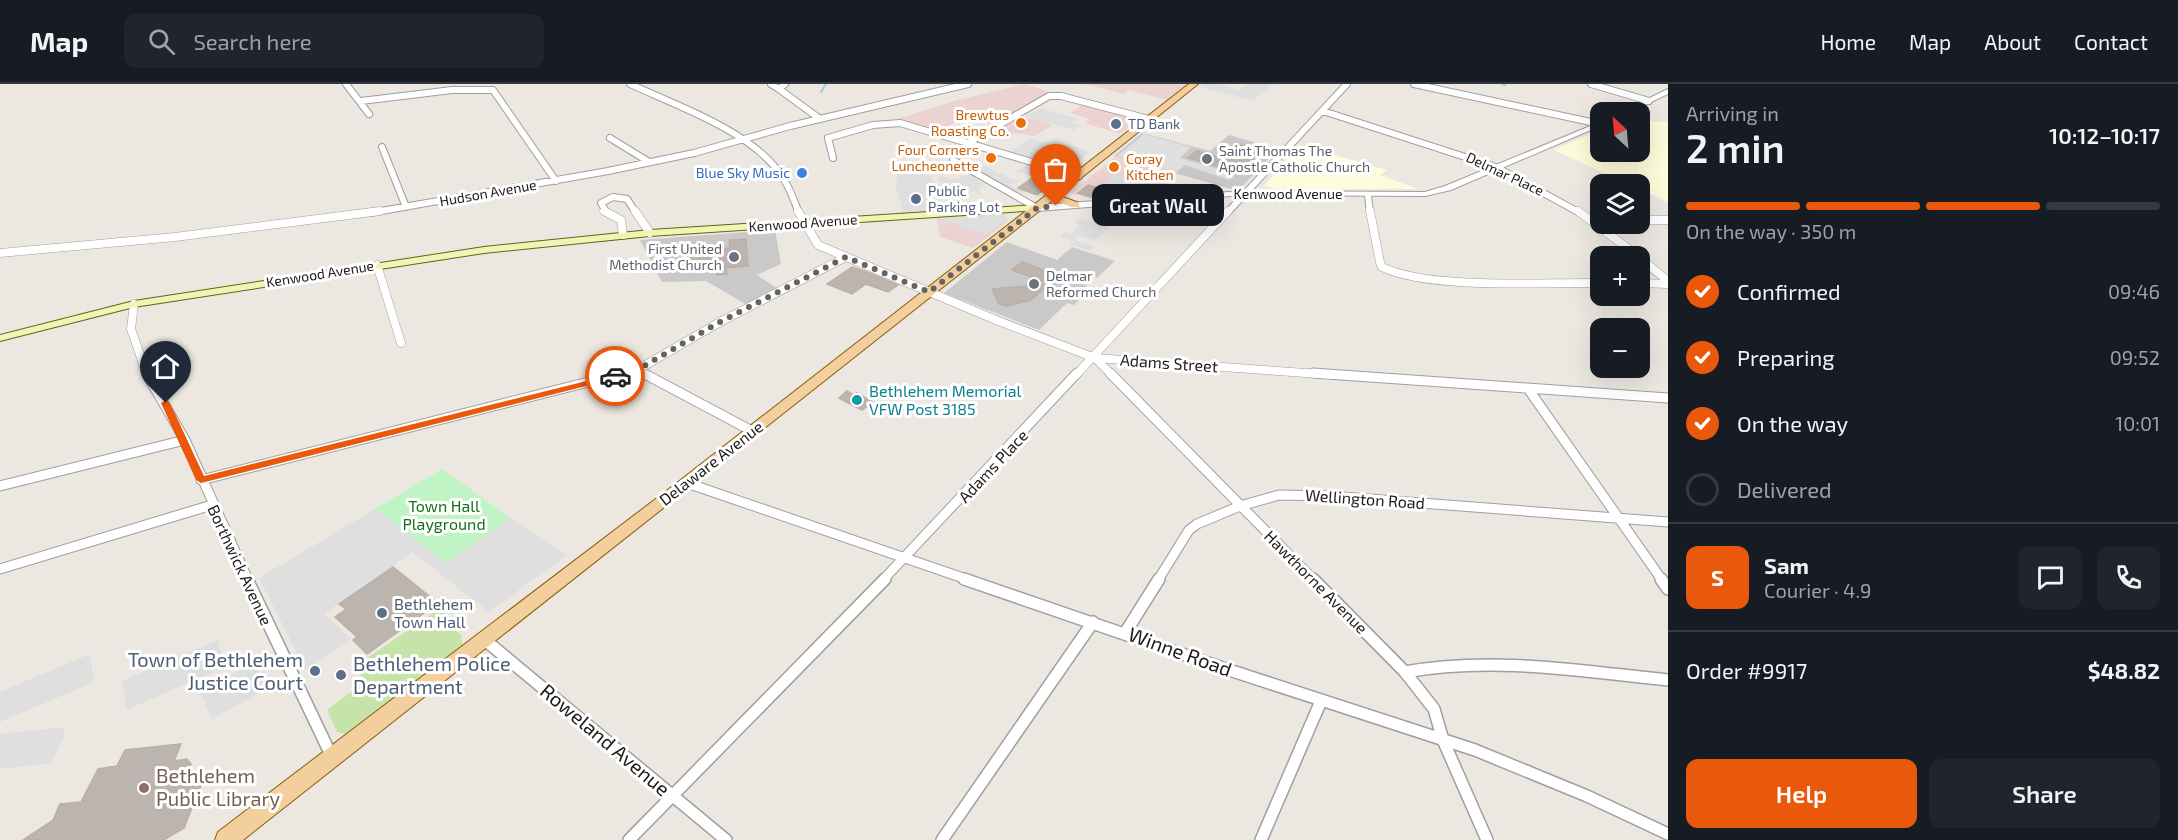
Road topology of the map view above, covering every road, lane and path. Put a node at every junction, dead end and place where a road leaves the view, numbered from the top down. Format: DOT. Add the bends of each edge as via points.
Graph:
graph roads {
  1 [pos="346,84"];
  2 [pos="448,84"];
  3 [pos="630,84"];
  4 [pos="771,84"];
  5 [pos="785,84"];
  6 [pos="968,84"];
  7 [pos="1194,84"];
  8 [pos="1347,84"];
  9 [pos="1414,84"];
  10 [pos="1591,84"];
  11 [pos="779,89"];
  12 [pos="452,90"];
  13 [pos="1668,90"];
  14 [pos="361,101"];
  15 [pos="1649,101"];
  16 [pos="1323,111"];
  17 [pos="369,114"];
  18 [pos="820,119"];
  19 [pos="1149,119"];
  20 [pos="1590,122"];
  21 [pos="1590,128"];
  22 [pos="610,138"];
  23 [pos="745,142"];
  24 [pos="968,143"];
  25 [pos="382,147"];
  26 [pos="833,158"];
  27 [pos="953,159"];
  28 [pos="649,162"];
  29 [pos="1496,167"];
  30 [pos="1079,176"];
  31 [pos="556,181"];
  32 [pos="1056,193"];
  33 [pos="1244,193"];
  34 [pos="1225,194"];
  35 [pos="1368,195"];
  36 [pos="1075,205"];
  37 [pos="1234,205"];
  38 [pos="406,207"];
  39 [pos="1037,208"];
  40 [pos="1590,220"];
  41 [pos="1650,220"];
  42 [pos="1668,220"];
  43 [pos="802,222"];
  44 [pos="650,233"];
  45 [pos="1609,234"];
  46 [pos="623,235"];
  47 [pos="1625,246"];
  48 [pos="0,253"];
  49 [pos="846,257"];
  50 [pos="377,265"];
  51 [pos="1650,266"];
  52 [pos="1668,282"];
  53 [pos="1590,283"];
  54 [pos="1650,283"];
  55 [pos="929,292"];
  56 [pos="134,304"];
  57 [pos="0,338"];
  58 [pos="401,343"];
  59 [pos="1095,358"];
  60 [pos="637,370"];
  61 [pos="1529,390"];
  62 [pos="1668,398"];
  63 [pos="752,430"];
  64 [pos="185,440"];
  65 [pos="201,480"];
  66 [pos="687,483"];
  67 [pos="0,486"];
  68 [pos="212,505"];
  69 [pos="1240,506"];
  70 [pos="1620,520"];
  71 [pos="1668,522"];
  72 [pos="906,557"];
  73 [pos="0,569"];
  74 [pos="1668,589"];
  75 [pos="1093,622"];
  76 [pos="1125,633"];
  77 [pos="485,640"];
  78 [pos="1405,672"];
  79 [pos="1668,680"];
  80 [pos="1322,701"];
  81 [pos="1443,740"];
  82 [pos="332,757"];
  83 [pos="672,795"];
  84 [pos="1668,834"];
  85 [pos="226,840"];
  86 [pos="629,840"];
  87 [pos="726,840"];
  88 [pos="942,840"];
  89 [pos="1261,840"];
  90 [pos="1486,840"];
  1 -- 14 [label="street"];
  2 -- 12 [label="street"];
  3 -- 23 [label="street, Adams Street"];
  4 -- 11 [label="street"];
  5 -- 11 [label="street"];
  6 -- 18 [label="street, Hudson Avenue"];
  7 -- 19 [label="main road, Delaware Avenue"];
  8 -- 16 [label="street, Adams Place"];
  9 -- 20 [label="street"];
  10 -- 15 [label="street"];
  11 -- 18 [label="street"];
  12 -- 14 [label="street"];
  12 -- 31 [label="street" via="486,88 496,92"];
  13 -- 15 [label="street"];
  14 -- 17 [label="street"];
  16 -- 29 [label="street, Delmar Place"];
  16 -- 33 [label="street, Adams Place"];
  18 -- 23 [label="street, Hudson Avenue"];
  19 -- 24 [label="street" via="1049,96"];
  19 -- 30 [label="main road, Delaware Avenue"];
  21 -- 29 [label="street, Kenwood Avenue"];
  22 -- 28 [label="street"];
  23 -- 28 [label="street, Hudson Avenue"];
  23 -- 43 [label="street, Adams Street" via="778,170"];
  24 -- 26 [label="street" via="900,123 886,123 828,138"];
  24 -- 30 [label="street"];
  25 -- 38 [label="street"];
  27 -- 39 [label="street"];
  28 -- 31 [label="street, Hudson Avenue"];
  29 -- 35 [label="street, Kenwood Avenue" via="1425,194"];
  29 -- 40 [label="street, Delmar Place"];
  30 -- 32 [label="main road, Delaware Avenue"];
  31 -- 38 [label="street, Hudson Avenue"];
  32 -- 36 [label="main road" via="1058,199"];
  32 -- 39 [label="main road, Delaware Avenue"];
  33 -- 34 [label="street, Kenwood Avenue"];
  33 -- 35 [label="street, Kenwood Avenue"];
  33 -- 37 [label="street, Adams Place"];
  34 -- 36 [label="street, Kenwood Avenue"];
  34 -- 37 [label="street"];
  35 -- 53 [label="street" via="1381,264 1396,275"];
  36 -- 39 [label="street, Kenwood Avenue"];
  37 -- 59 [label="street, Adams Place"];
  38 -- 48 [label="street, Hudson Avenue" via="209,235"];
  39 -- 43 [label="main road, Kenwood Avenue"];
  39 -- 55 [label="main road, Delaware Avenue"];
  41 -- 42 [label="street"];
  43 -- 44 [label="main road, Kenwood Avenue"];
  43 -- 49 [label="street, Adams Street" via="818,245"];
  44 -- 46 [label="main road, Kenwood Avenue"];
  44 -- 46 [label="street" via="625,198 600,202 604,211 621,220"];
  45 -- 47 [label="street, Delmar Place"];
  46 -- 50 [label="main road, Kenwood Avenue"];
  49 -- 55 [label="street, Adams Street"];
  49 -- 60 [label="street"];
  50 -- 56 [label="main road, Kenwood Avenue"];
  50 -- 58 [label="street"];
  51 -- 52 [label="street, Delmar Place"];
  52 -- 54 [label="street"];
  55 -- 59 [label="street, Adams Street"];
  55 -- 63 [label="main road, Delaware Avenue"];
  56 -- 57 [label="main road, Kenwood Avenue"];
  56 -- 64 [label="street, Borthwick Avenue" via="133,340 144,369"];
  59 -- 61 [label="street, Adams Street"];
  59 -- 69 [label="street, Hawthorne Avenue"];
  59 -- 72 [label="street, Adams Place"];
  60 -- 63 [label="street"];
  60 -- 65 [label="street"];
  61 -- 62 [label="street, Adams Street"];
  61 -- 70 [label="street"];
  63 -- 66 [label="main road, Delaware Avenue"];
  64 -- 65 [label="street, Borthwick Avenue"];
  64 -- 67 [label="street"];
  65 -- 68 [label="street, Borthwick Avenue"];
  66 -- 72 [label="street, Winne Road"];
  66 -- 77 [label="main road, Delaware Avenue"];
  68 -- 73 [label="street"];
  68 -- 82 [label="street, Borthwick Avenue"];
  69 -- 70 [label="street, Wellington Road" via="1279,495 1302,494"];
  69 -- 76 [label="street, Wellington Road" via="1189,530"];
  69 -- 78 [label="street, Hawthorne Avenue"];
  70 -- 71 [label="street, Wellington Road"];
  70 -- 74 [label="street"];
  72 -- 75 [label="street, Winne Road"];
  72 -- 83 [label="street, Adams Place"];
  75 -- 76 [label="street, Winne Road"];
  75 -- 88 [label="street"];
  76 -- 80 [label="street, Winne Road"];
  77 -- 82 [label="main road, Delaware Avenue"];
  77 -- 83 [label="street, Roweland Avenue"];
  78 -- 79 [label="street" via="1463,664"];
  78 -- 81 [label="street, Hawthorne Avenue" via="1434,709"];
  80 -- 81 [label="street, Winne Road"];
  80 -- 89 [label="street"];
  81 -- 84 [label="street, Winne Road" via="1534,773"];
  81 -- 90 [label="street, Hawthorne Avenue"];
  82 -- 85 [label="main road, Delaware Avenue"];
  83 -- 86 [label="street, Adams Place"];
  83 -- 87 [label="street, Roweland Avenue"];
}
